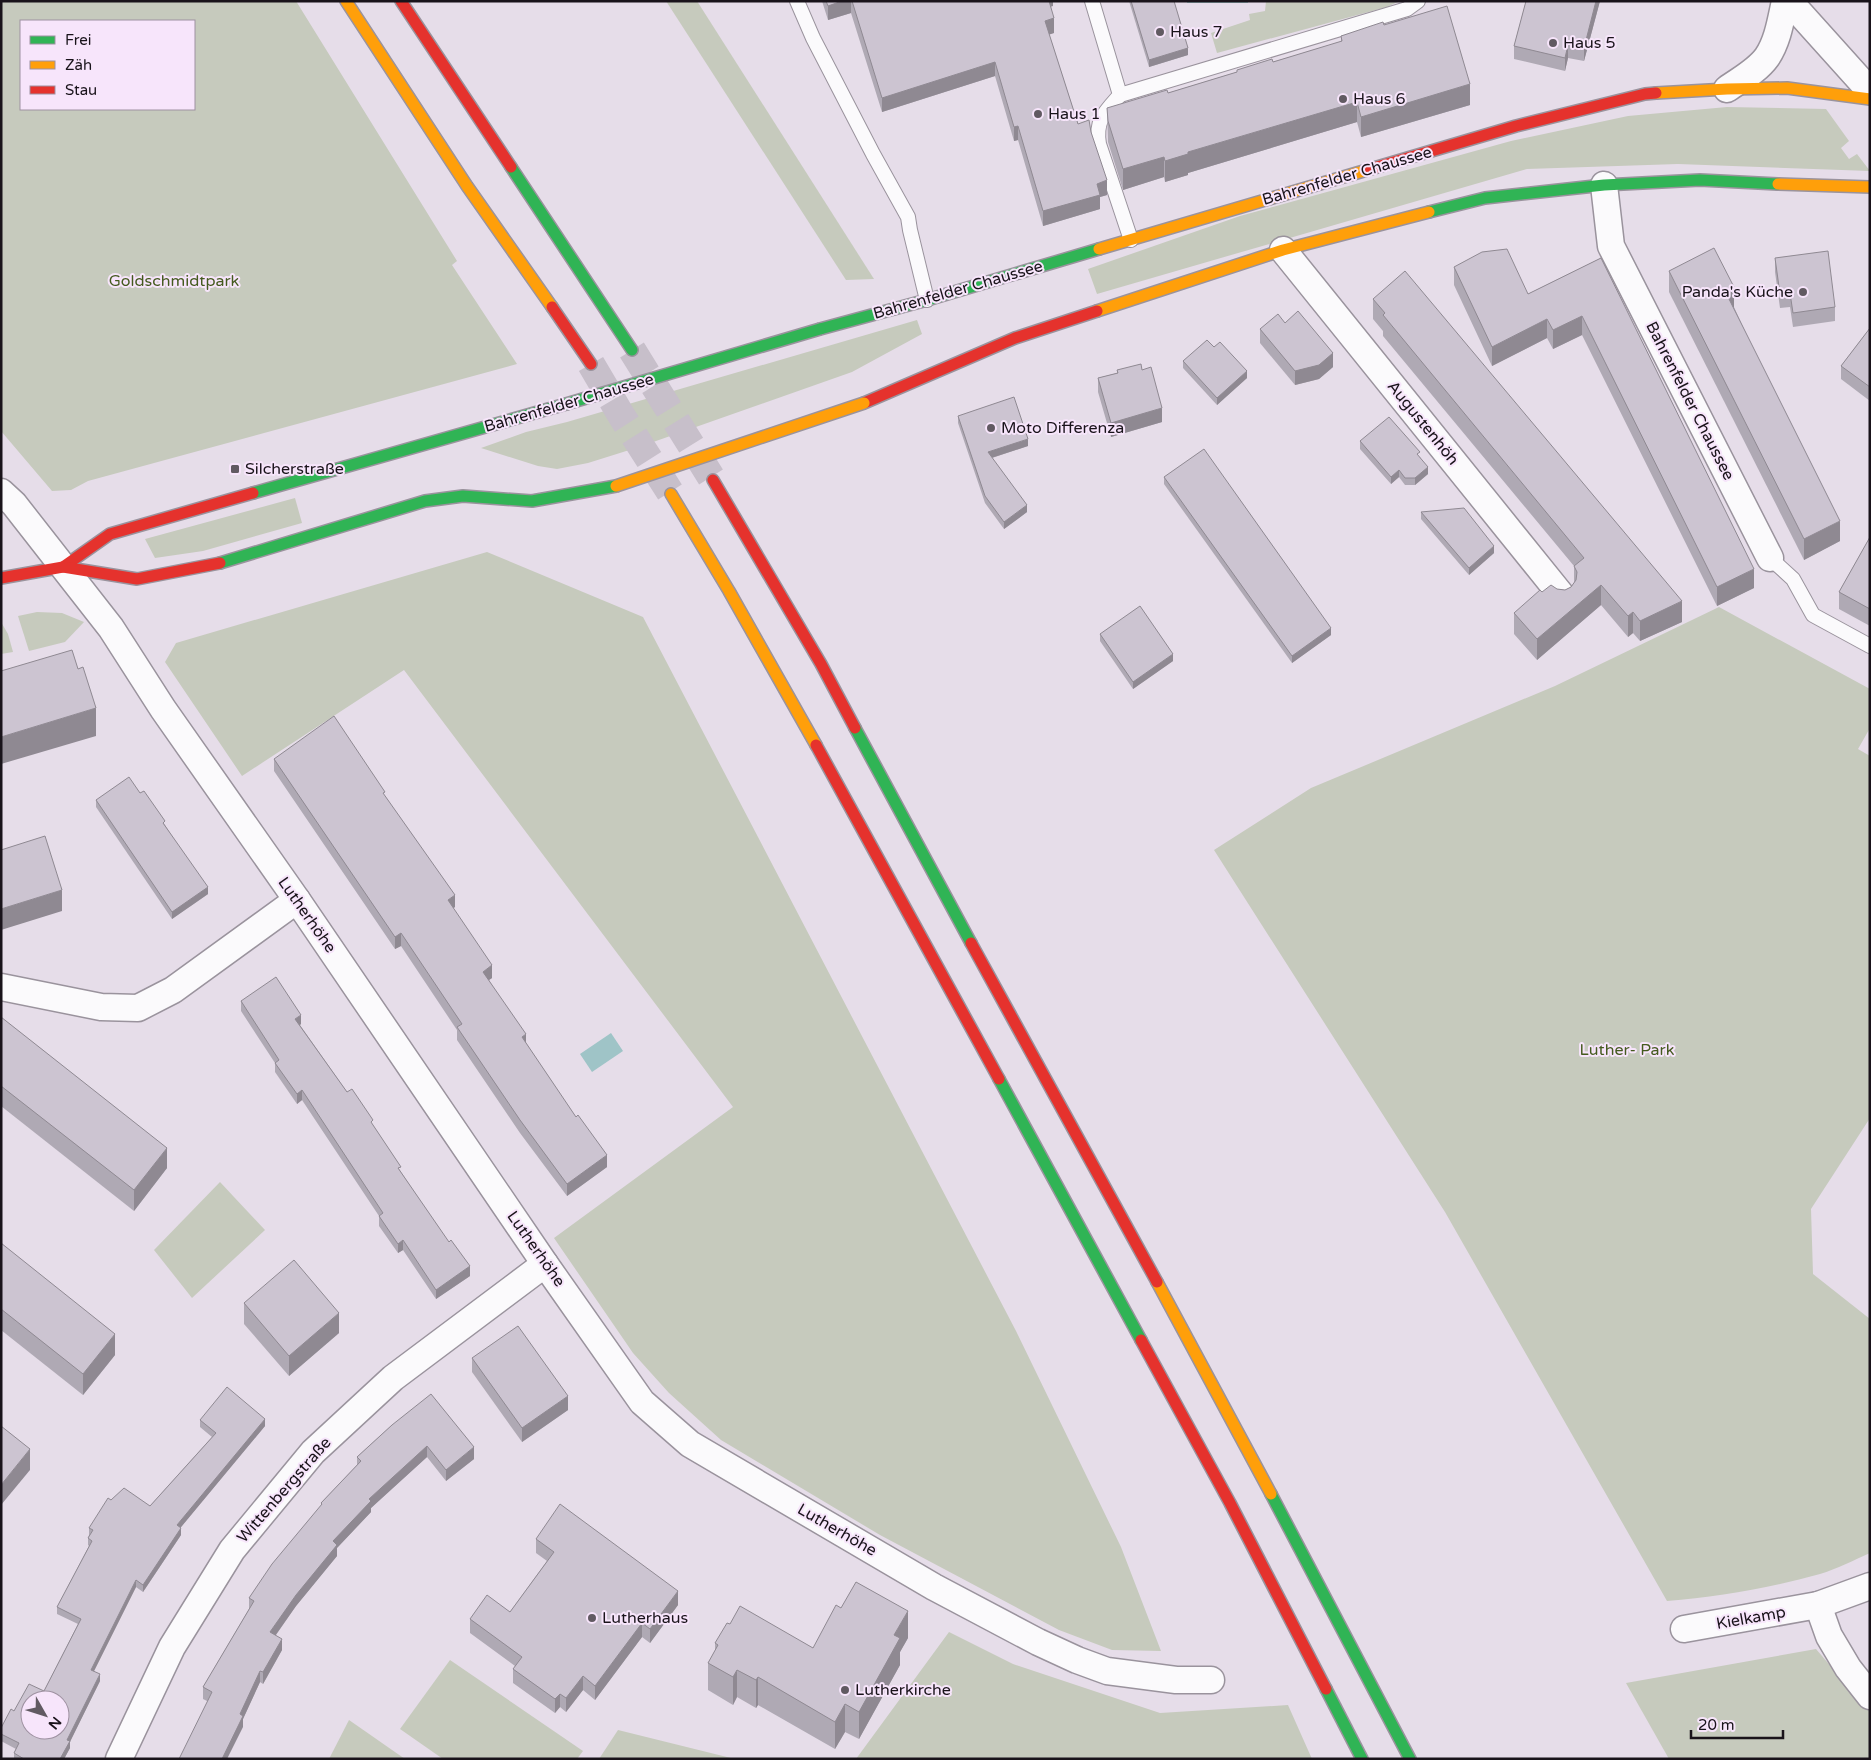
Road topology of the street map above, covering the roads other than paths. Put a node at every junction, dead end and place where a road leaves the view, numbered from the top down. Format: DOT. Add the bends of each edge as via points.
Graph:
graph roads {
  1 [pos="346,1"];
  2 [pos="400,1"];
  3 [pos="797,1"];
  4 [pos="1092,1"];
  5 [pos="1418,1"];
  6 [pos="1787,1"];
  7 [pos="1727,89"];
  8 [pos="1870,91"];
  9 [pos="1120,95"];
  10 [pos="1870,99"];
  11 [pos="1604,185"];
  12 [pos="1870,187"];
  13 [pos="1131,240"];
  14 [pos="1283,250"];
  15 [pos="927,300"];
  16 [pos="632,350"];
  17 [pos="591,364"];
  18 [pos="713,480"];
  19 [pos="1,492"];
  20 [pos="671,494"];
  21 [pos="1770,558"];
  22 [pos="63,567"];
  23 [pos="1,578"];
  24 [pos="1562,596"];
  25 [pos="1870,646"];
  26 [pos="297,900"];
  27 [pos="1,987"];
  28 [pos="545,1264"];
  29 [pos="1870,1586"];
  30 [pos="1818,1606"];
  31 [pos="1684,1629"];
  32 [pos="1211,1680"];
  33 [pos="1870,1696"];
  34 [pos="119,1759"];
  35 [pos="1362,1759"];
  36 [pos="1410,1759"];
  1 -- 17 [label="main road" via="467,186"];
  2 -- 16 [label="main road"];
  3 -- 15 [label="lane" via="813,38 908,217"];
  4 -- 9 [label="lane"];
  5 -- 9 [label="lane" via="1407,9"];
  6 -- 7 [label="street" via="1767,57"];
  6 -- 8 [label="street"];
  7 -- 10 [label="main road, Bahrenfelder Chaussee" via="1787,88"];
  7 -- 13 [label="main road, Bahrenfelder Chaussee" via="1645,94 1516,126"];
  9 -- 13 [label="lane" via="1100,118 1097,134"];
  11 -- 12 [label="main road, Bahrenfelder Chaussee" via="1700,180"];
  11 -- 14 [label="main road, Bahrenfelder Chaussee" via="1485,198"];
  11 -- 21 [label="street, Bahrenfelder Chaussee" via="1611,246"];
  13 -- 15 [label="main road, Bahrenfelder Chaussee"];
  14 -- 22 [label="main road, Bahrenfelder Chaussee, bridge" via="1015,338 864,403 616,486 532,500 463,496 425,502 228,561 137,579"];
  14 -- 24 [label="street, Augustenhöh"];
  15 -- 22 [label="main road, Bahrenfelder Chaussee, bridge" via="110,534"];
  18 -- 36 [label="main road" via="821,664 914,840 1191,1343"];
  19 -- 22 [label="street, Lutherhöhe"];
  20 -- 35 [label="main road" via="780,680 955,999 1230,1503"];
  21 -- 25 [label="lane" via="1793,580 1813,615"];
  22 -- 23 [label="main road, Bahrenfelder Chaussee"];
  22 -- 26 [label="street, Lutherhöhe" via="111,628 163,709"];
  26 -- 27 [label="street" via="172,990 138,1008 102,1007"];
  26 -- 28 [label="street, Lutherhöhe"];
  28 -- 32 [label="street, Lutherhöhe" via="642,1402 690,1444 934,1587 1077,1660 1107,1671 1137,1676"];
  28 -- 34 [label="street, Wittenbergstraße" via="393,1378 313,1452 232,1550 172,1647"];
  29 -- 30 [label="street, Kielkamp"];
  30 -- 31 [label="street, Kielkamp"];
  30 -- 33 [label="street" via="1834,1644"];
}
